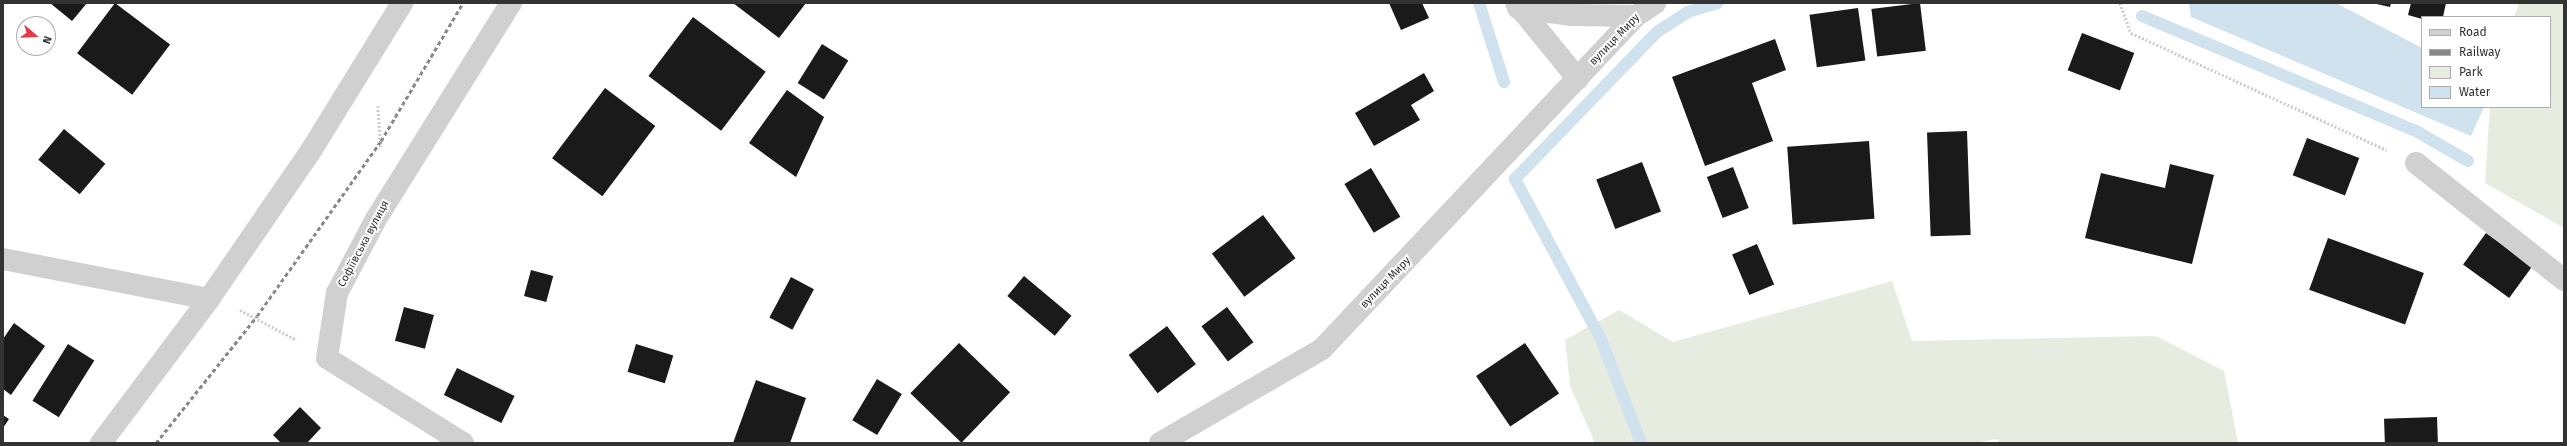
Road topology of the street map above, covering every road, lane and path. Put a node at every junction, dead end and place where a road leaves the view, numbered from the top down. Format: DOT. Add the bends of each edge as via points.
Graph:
graph roads {
  1 [pos="402,3"];
  2 [pos="511,3"];
  3 [pos="1655,3"];
  4 [pos="2120,3"];
  5 [pos="1517,5"];
  6 [pos="1636,16"];
  7 [pos="373,52"];
  8 [pos="1578,79"];
  9 [pos="381,149"];
  10 [pos="2416,163"];
  11 [pos="3,259"];
  12 [pos="2564,280"];
  13 [pos="208,299"];
  14 [pos="327,358"];
  15 [pos="101,443"];
  16 [pos="463,443"];
  17 [pos="1160,443"];
  1 -- 7 [label="street"];
  2 -- 14 [label="street, Софіївська вулиця" via="372,226 338,293"];
  3 -- 6 [label="street, вулиця Миру"];
  4 -- 10 [label="path" via="2131,34"];
  5 -- 6 [label="street" via="1571,15"];
  5 -- 8 [label="street"];
  6 -- 8 [label="street, вулиця Миру"];
  7 -- 9 [label="path"];
  7 -- 13 [label="street" via="312,149"];
  8 -- 17 [label="street, вулиця Миру" via="1322,350"];
  10 -- 12 [label="street"];
  11 -- 13 [label="street"];
  13 -- 14 [label="path" via="257,316"];
  13 -- 15 [label="street"];
  14 -- 16 [label="street"];
}
